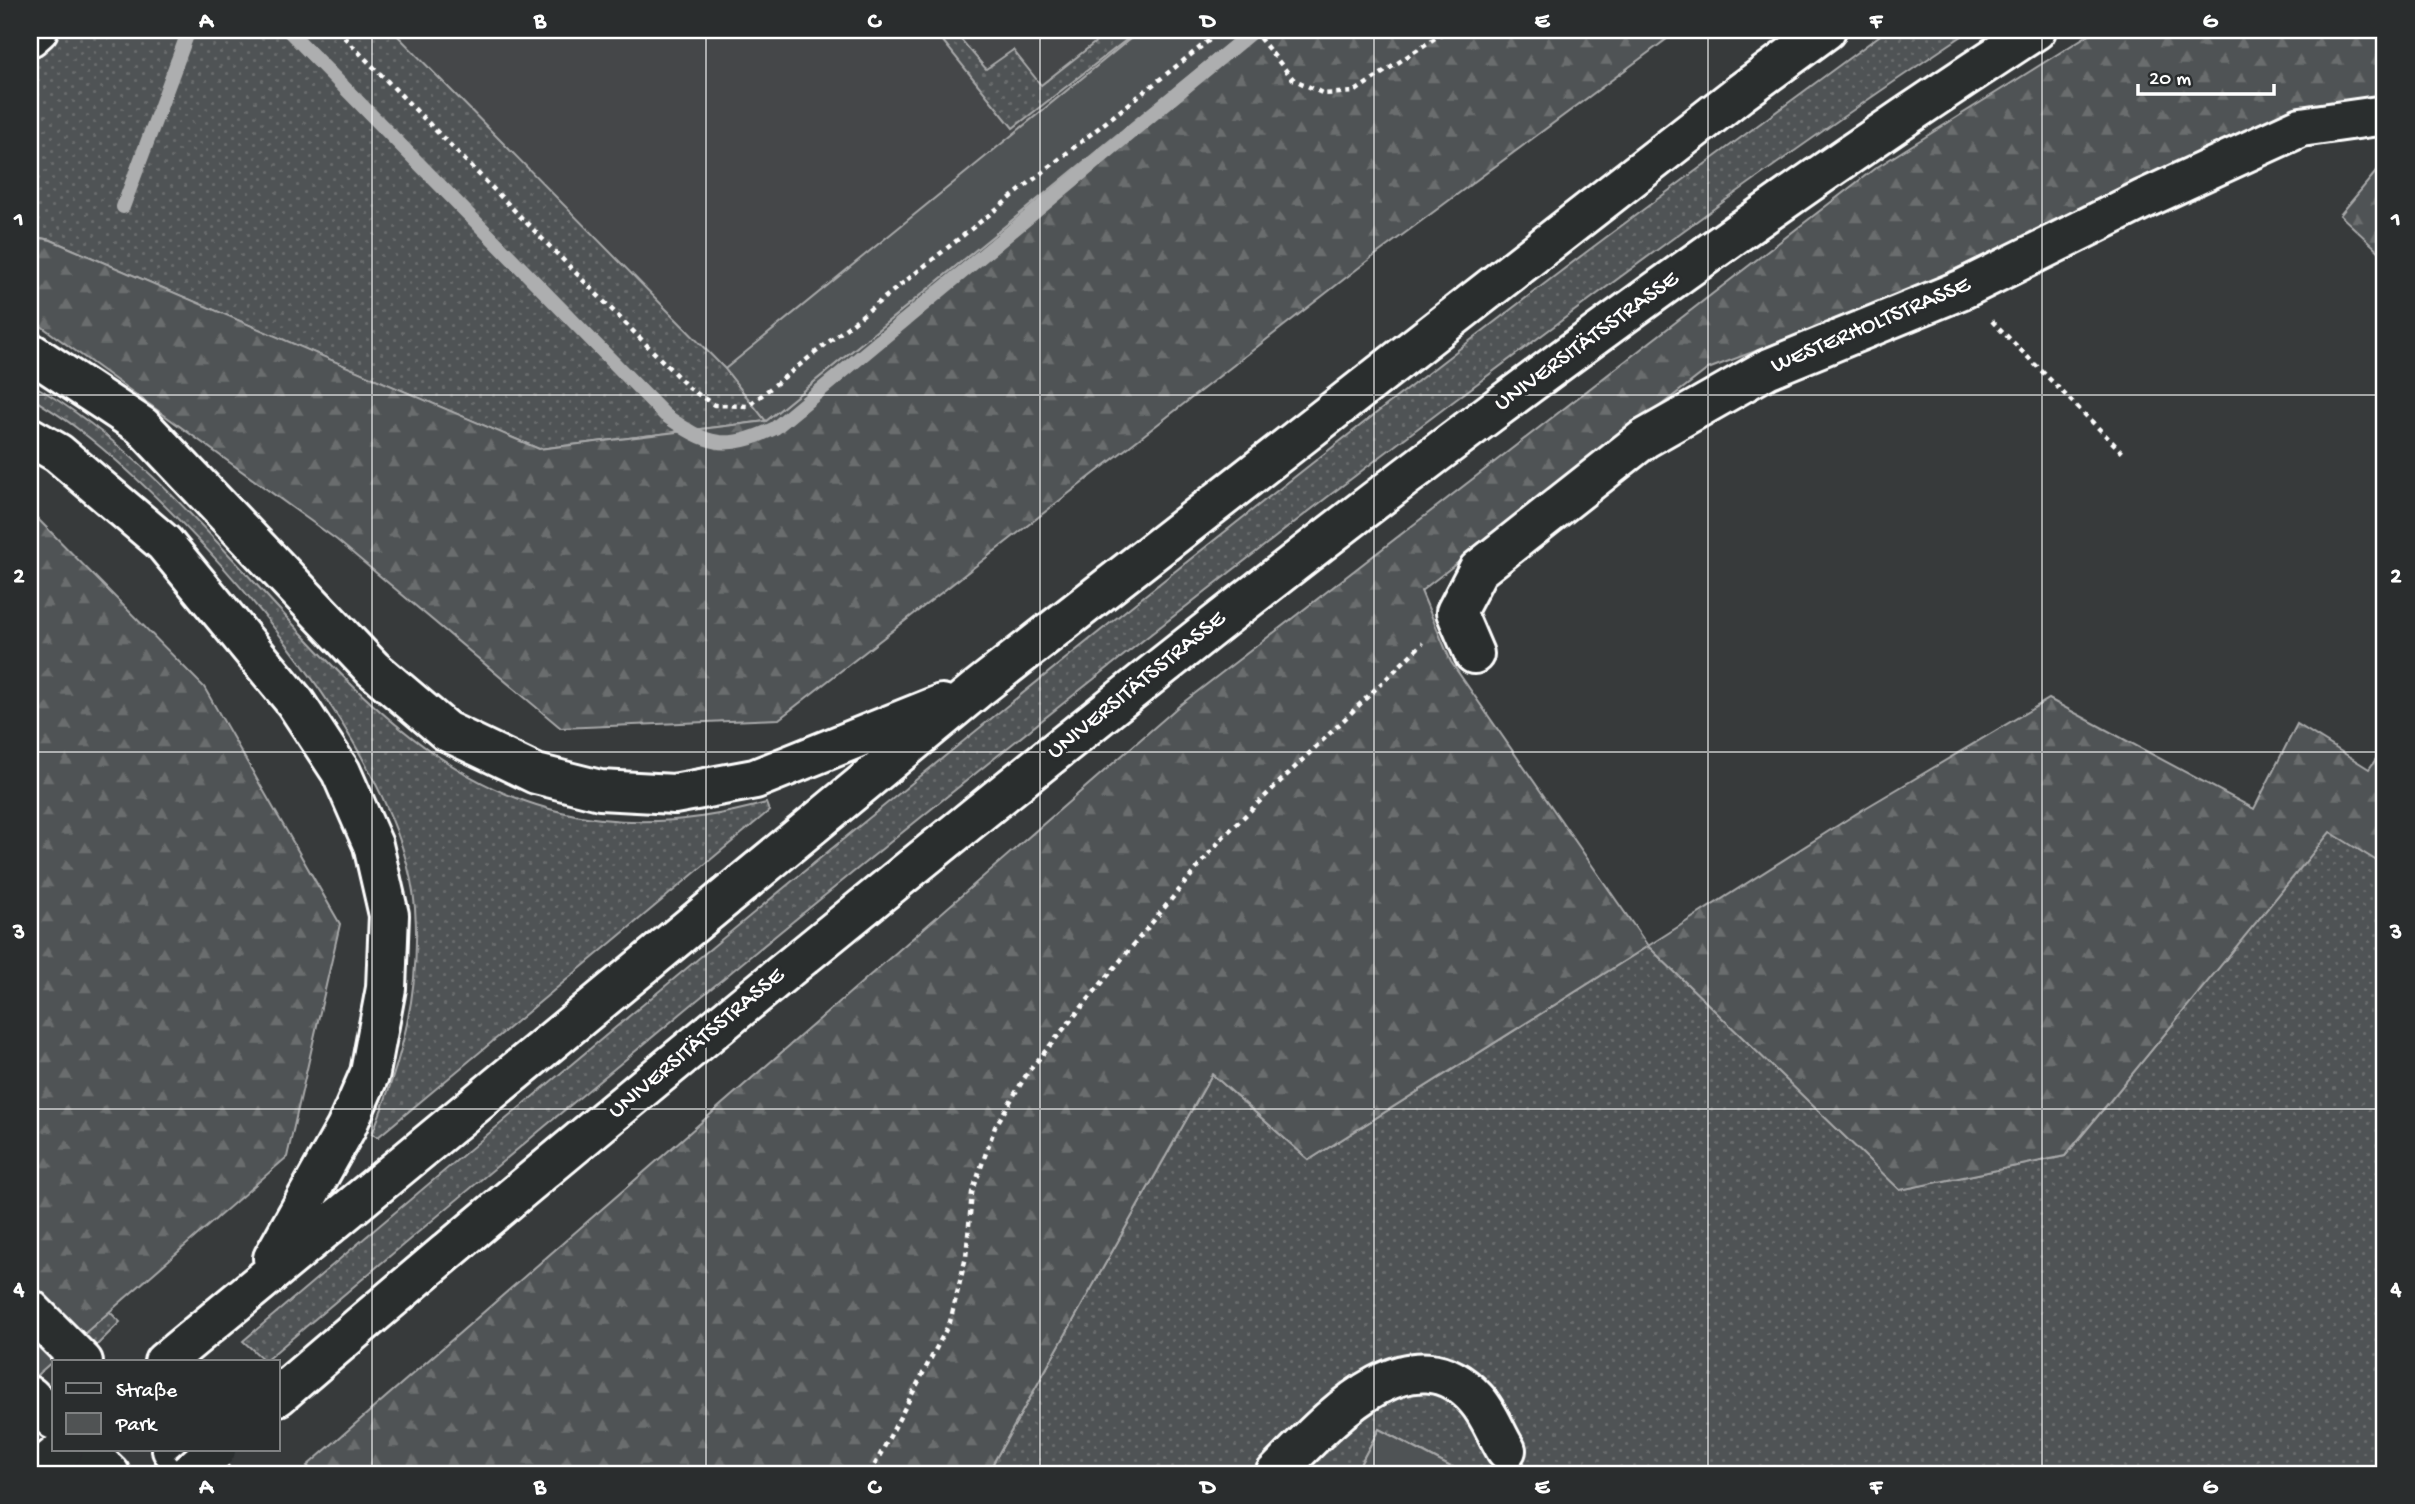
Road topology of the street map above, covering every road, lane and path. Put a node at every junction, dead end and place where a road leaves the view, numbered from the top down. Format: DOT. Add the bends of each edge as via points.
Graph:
graph roads {
  1 [pos="38,30"];
  2 [pos="337,30"];
  3 [pos="1222,30"];
  4 [pos="1253,30"];
  5 [pos="1447,30"];
  6 [pos="1826,30"];
  7 [pos="2036,30"];
  8 [pos="30,37"];
  9 [pos="2385,115"];
  10 [pos="1963,289"];
  11 [pos="30,352"];
  12 [pos="30,437"];
  13 [pos="2123,453"];
  14 [pos="1456,612"];
  15 [pos="1474,654"];
  16 [pos="976,690"];
  17 [pos="262,1278"];
  18 [pos="30,1310"];
  19 [pos="81,1360"];
  20 [pos="166,1360"];
  21 [pos="286,1390"];
  22 [pos="30,1396"];
  23 [pos="52,1418"];
  24 [pos="1506,1450"];
  25 [pos="60,1452"];
  26 [pos="87,1452"];
  27 [pos="174,1452"];
  28 [pos="214,1452"];
  29 [pos="34,1474"];
  30 [pos="110,1474"];
  31 [pos="188,1474"];
  32 [pos="199,1474"];
  33 [pos="870,1474"];
  34 [pos="1275,1474"];
  1 -- 8 [label="main road"];
  2 -- 3 [label="path" via="689,388 714,405 748,405"];
  4 -- 5 [label="path" via="1293,79 1324,94 1354,92"];
  6 -- 16 [label="main road"];
  7 -- 21 [label="main road, UNIVERSITÄTSSTRASSE" via="1905,115 1555,363 1192,640 782,972"];
  9 -- 10 [label="main road, WESTERHOLTSTRASSE" via="2301,127"];
  10 -- 13 [label="path"];
  10 -- 14 [label="main road, WESTERHOLTSTRASSE" via="1768,369 1644,439 1478,570"];
  11 -- 16 [label="main road" via="142,426 373,669 446,731 536,774 600,790 674,794 741,782"];
  12 -- 17 [label="main road" via="58,453 164,543 295,702 341,772 373,845 389,915 386,988 370,1073 346,1128"];
  14 -- 15 [label="main road"];
  14 -- 33 [label="path" via="1223,837 1028,1072 995,1127 972,1193 966,1257 950,1322"];
  16 -- 17 [label="main road"];
  17 -- 20 [label="main road"];
  18 -- 19 [label="main road"];
  22 -- 23 [label="main road"];
  24 -- 34 [label="main road" via="1477,1399 1429,1371 1401,1376 1361,1394"];
  25 -- 29 [label="main road"];
  26 -- 30 [label="main road"];
  27 -- 32 [label="main road"];
  28 -- 31 [label="main road, bridge"];
}
